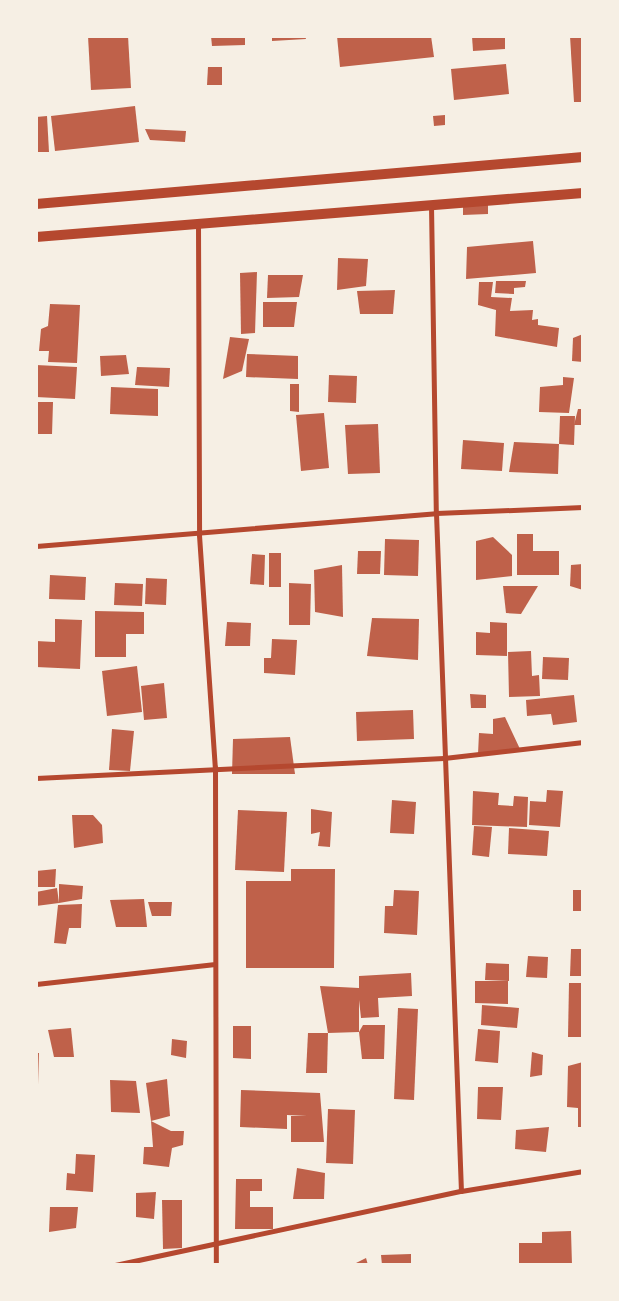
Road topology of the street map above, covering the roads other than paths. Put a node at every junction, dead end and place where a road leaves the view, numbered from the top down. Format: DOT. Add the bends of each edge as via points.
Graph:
graph roads {
  1 [pos="583,157"];
  2 [pos="583,193"];
  3 [pos="36,204"];
  4 [pos="431,205"];
  5 [pos="198,223"];
  6 [pos="36,238"];
  7 [pos="583,507"];
  8 [pos="436,513"];
  9 [pos="199,535"];
  10 [pos="36,546"];
  11 [pos="583,742"];
  12 [pos="444,758"];
  13 [pos="215,767"];
  14 [pos="36,778"];
  15 [pos="213,964"];
  16 [pos="36,984"];
  17 [pos="583,1171"];
  18 [pos="461,1191"];
  19 [pos="215,1243"];
  20 [pos="115,1265"];
  21 [pos="216,1265"];
  1 -- 3 [label="main road"];
  2 -- 4 [label="main road"];
  4 -- 5 [label="main road"];
  4 -- 8 [label="street"];
  5 -- 6 [label="main road"];
  5 -- 9 [label="street"];
  7 -- 8 [label="street"];
  8 -- 9 [label="street"];
  8 -- 12 [label="street"];
  9 -- 10 [label="street"];
  9 -- 13 [label="street"];
  11 -- 12 [label="street"];
  12 -- 13 [label="street"];
  12 -- 18 [label="street"];
  13 -- 14 [label="street"];
  13 -- 15 [label="street"];
  15 -- 16 [label="street"];
  15 -- 19 [label="street"];
  17 -- 18 [label="street"];
  18 -- 19 [label="street"];
  19 -- 20 [label="street"];
  19 -- 21 [label="street"];
}
